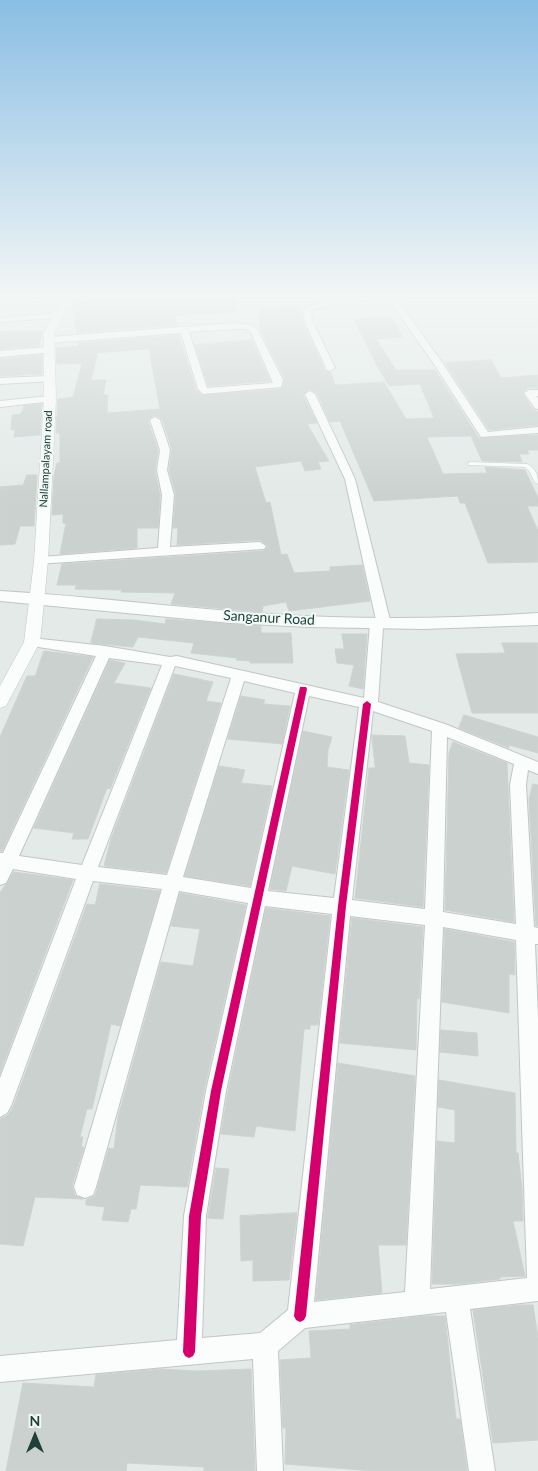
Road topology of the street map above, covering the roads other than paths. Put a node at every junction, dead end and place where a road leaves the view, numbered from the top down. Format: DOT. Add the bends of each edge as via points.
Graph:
graph roads {
  1 [pos="49,363"];
  2 [pos="195,363"];
  3 [pos="270,363"];
  4 [pos="328,363"];
  5 [pos="438,363"];
  6 [pos="330,368"];
  7 [pos="49,378"];
  8 [pos="0,381"];
  9 [pos="538,393"];
  10 [pos="310,394"];
  11 [pos="0,404"];
  12 [pos="49,404"];
  13 [pos="538,406"];
  14 [pos="0,414"];
  15 [pos="155,420"];
  16 [pos="538,430"];
  17 [pos="470,464"];
  18 [pos="538,482"];
  19 [pos="260,546"];
  20 [pos="164,551"];
  21 [pos="41,561"];
  22 [pos="0,596"];
  23 [pos="38,598"];
  24 [pos="538,619"];
  25 [pos="380,624"];
  26 [pos="32,642"];
  27 [pos="105,651"];
  28 [pos="170,662"];
  29 [pos="239,675"];
  30 [pos="303,689"];
  31 [pos="0,702"];
  32 [pos="369,704"];
  33 [pos="440,728"];
  34 [pos="530,764"];
  35 [pos="4,861"];
  36 [pos="87,873"];
  37 [pos="0,878"];
  38 [pos="173,883"];
  39 [pos="257,897"];
  40 [pos="342,906"];
  41 [pos="434,918"];
  42 [pos="532,935"];
  43 [pos="0,1106"];
  44 [pos="85,1188"];
  45 [pos="538,1276"];
  46 [pos="538,1289"];
  47 [pos="456,1299"];
  48 [pos="417,1301"];
  49 [pos="300,1316"];
  50 [pos="265,1345"];
  51 [pos="189,1352"];
  52 [pos="0,1369"];
  53 [pos="270,1471"];
  54 [pos="482,1471"];
  1 -- 7 [label="street, Nallampalayam road"];
  2 -- 3 [label="street" via="206,392 278,384"];
  4 -- 6 [label="street"];
  5 -- 16 [label="street" via="485,435"];
  7 -- 8 [label="street"];
  7 -- 12 [label="street, Nallampalayam road"];
  9 -- 13 [label="street" via="529,393"];
  10 -- 25 [label="street" via="350,479"];
  11 -- 12 [label="street"];
  12 -- 14 [label="street"];
  12 -- 21 [label="street, Nallampalayam road"];
  15 -- 20 [label="street" via="166,450 162,470 168,495"];
  17 -- 18 [label="lane" via="525,465 531,468"];
  19 -- 20 [label="street"];
  20 -- 21 [label="street"];
  21 -- 23 [label="street, Nallampalayam road"];
  22 -- 23 [label="main road, Sanganur Road"];
  23 -- 25 [label="main road, Sanganur Road" via="231,617"];
  23 -- 26 [label="street, Nallampalayam road"];
  24 -- 25 [label="main road, Sanganur Road"];
  25 -- 32 [label="street"];
  26 -- 27 [label="street"];
  26 -- 31 [label="street"];
  27 -- 28 [label="street"];
  27 -- 35 [label="street"];
  28 -- 29 [label="street" via="177,660"];
  28 -- 36 [label="street"];
  29 -- 30 [label="street"];
  29 -- 38 [label="street"];
  30 -- 32 [label="street"];
  30 -- 39 [label="street"];
  32 -- 33 [label="street"];
  32 -- 40 [label="street"];
  33 -- 34 [label="street"];
  33 -- 41 [label="street"];
  34 -- 42 [label="street" via="518,785"];
  35 -- 36 [label="street"];
  35 -- 37 [label="street"];
  36 -- 38 [label="street"];
  36 -- 43 [label="street"];
  38 -- 39 [label="street"];
  38 -- 44 [label="street"];
  39 -- 40 [label="street"];
  39 -- 51 [label="street" via="216,1092 195,1216"];
  40 -- 41 [label="street"];
  40 -- 49 [label="street"];
  41 -- 42 [label="street"];
  41 -- 48 [label="street"];
  42 -- 45 [label="street"];
  46 -- 47 [label="street"];
  47 -- 48 [label="street"];
  47 -- 54 [label="street"];
  48 -- 49 [label="street"];
  49 -- 50 [label="street"];
  50 -- 51 [label="street"];
  50 -- 53 [label="street"];
  51 -- 52 [label="street"];
}
